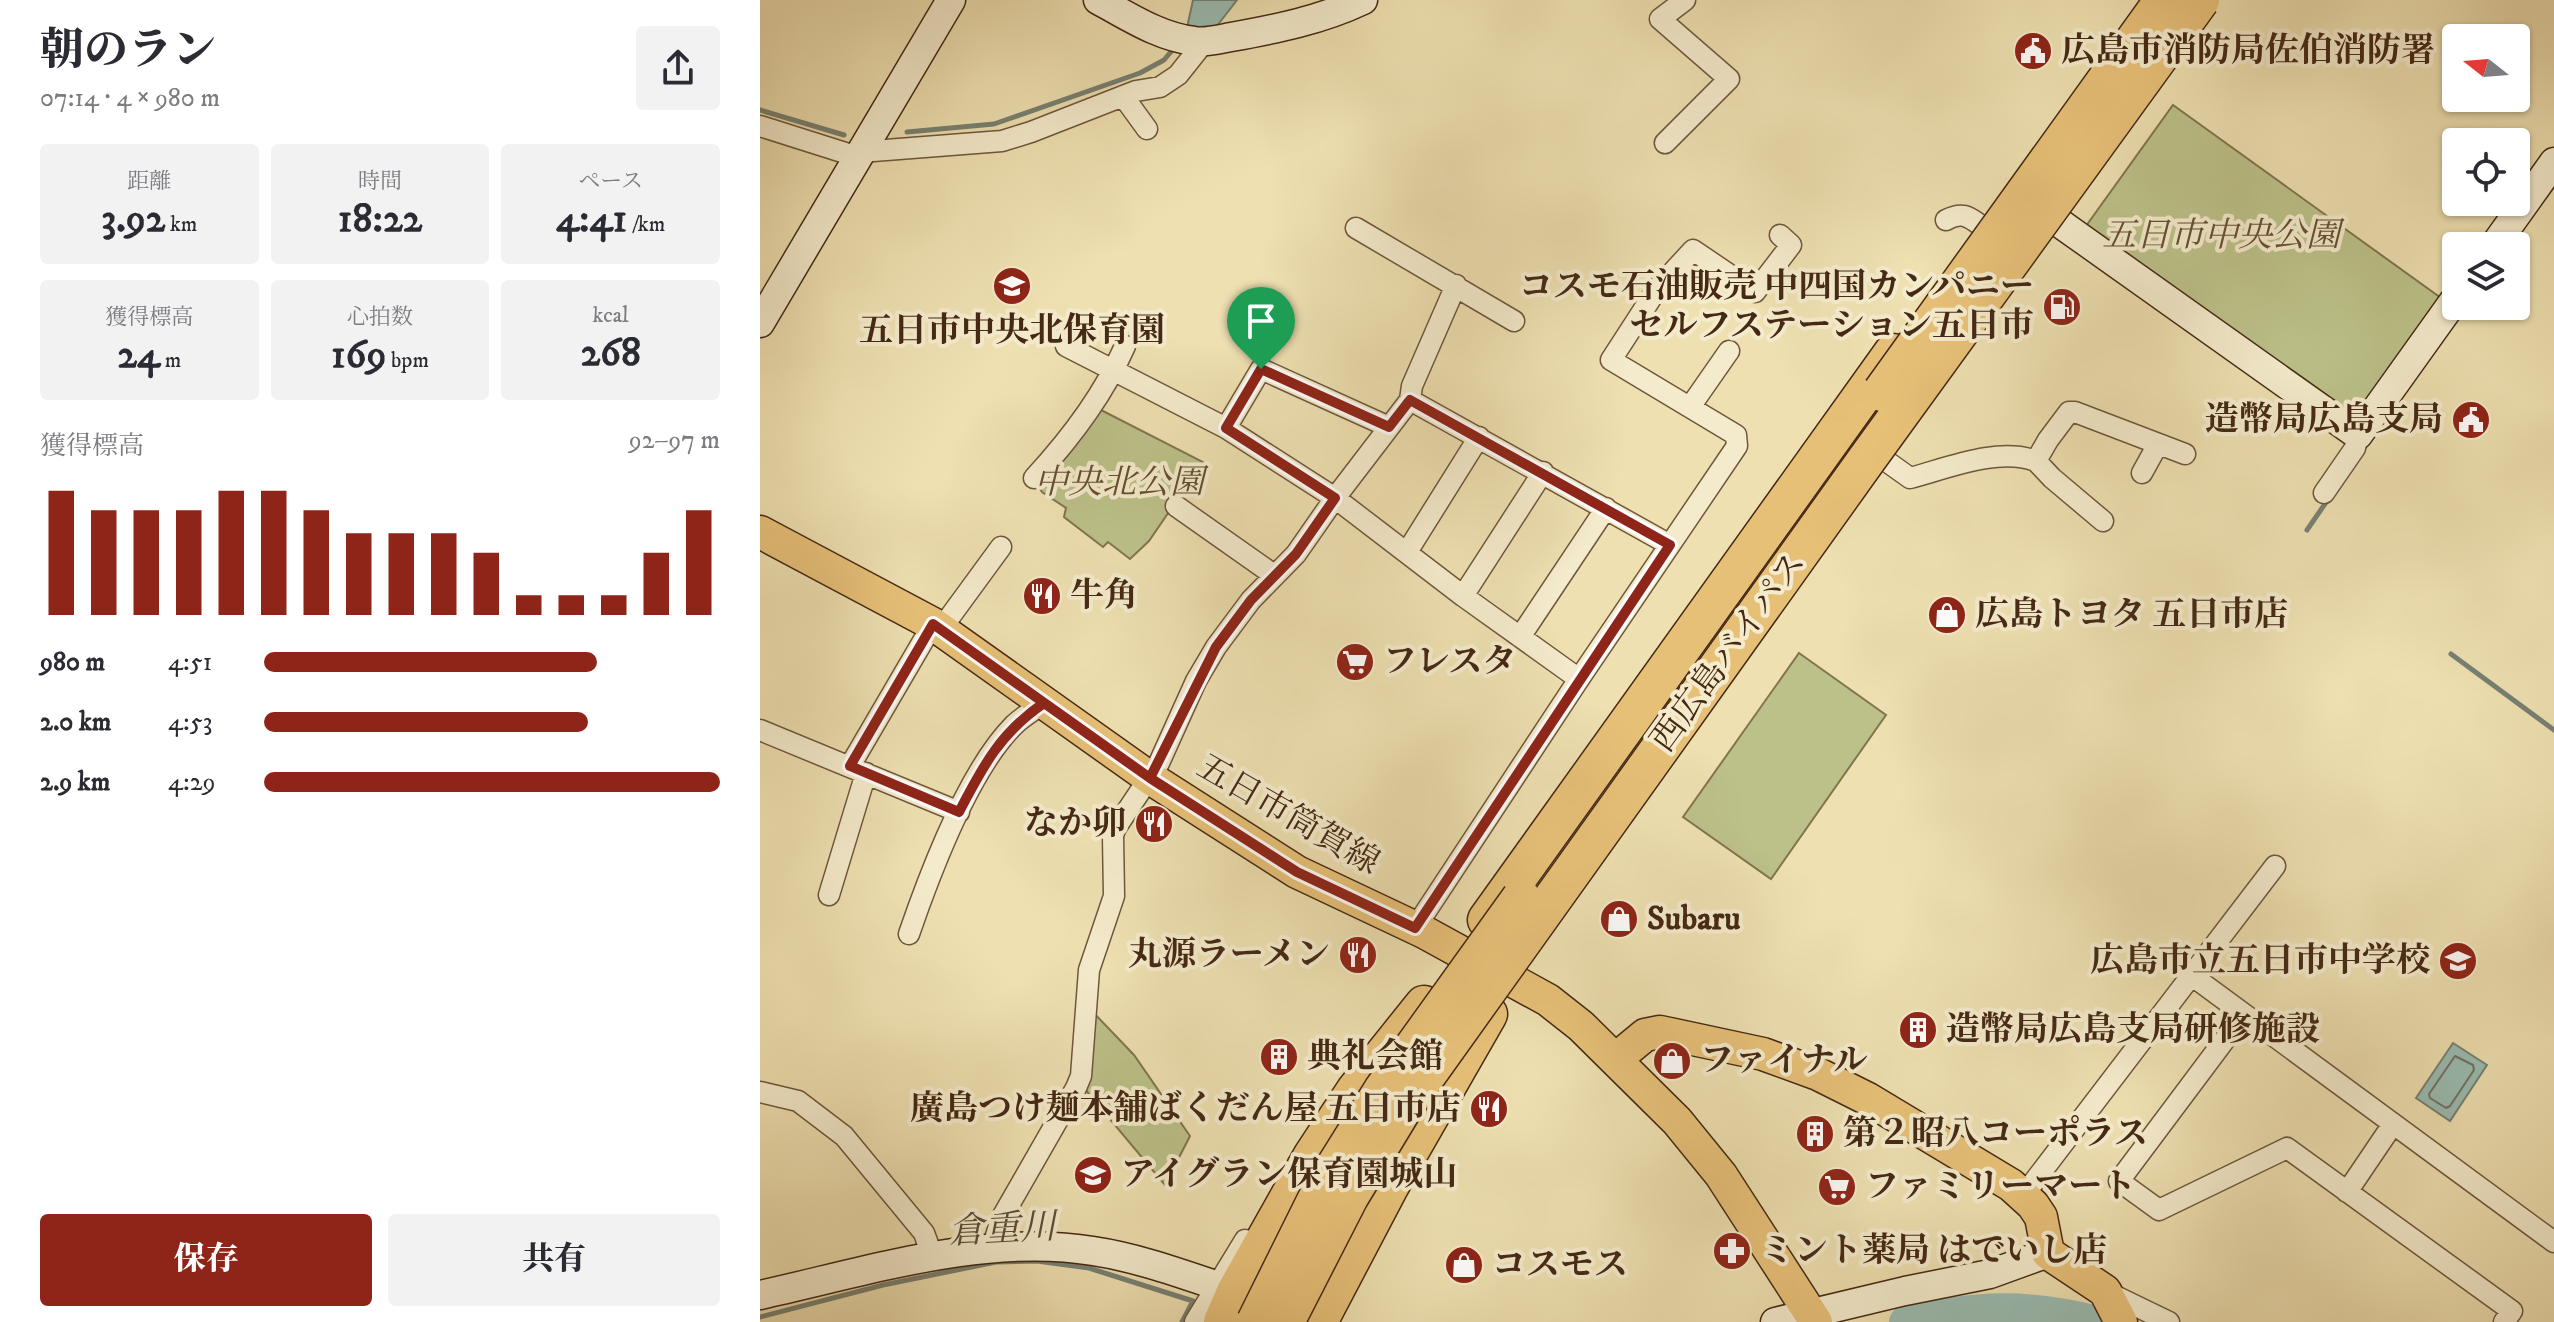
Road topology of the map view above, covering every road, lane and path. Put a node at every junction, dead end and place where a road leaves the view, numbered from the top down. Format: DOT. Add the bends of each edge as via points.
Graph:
graph roads {
  1 [pos="951,0"];
  2 [pos="1098,0"];
  3 [pos="1363,0"];
  4 [pos="1685,0"];
  5 [pos="2148,0"];
  6 [pos="2164,0"];
  7 [pos="2200,0"];
  8 [pos="2213,0"];
  9 [pos="1189,39"];
  10 [pos="1123,96"];
  11 [pos="760,126"];
  12 [pos="1147,129"];
  13 [pos="1665,143"];
  14 [pos="859,154"];
  15 [pos="2554,162"];
  16 [pos="2054,219"];
  17 [pos="1356,228"];
  18 [pos="2504,232"];
  19 [pos="1780,235"];
  20 [pos="1456,285"];
  21 [pos="2442,318"];
  22 [pos="1514,321"];
  23 [pos="760,323"];
  24 [pos="1066,346"];
  25 [pos="1125,346"];
  26 [pos="1729,351"];
  27 [pos="1115,370"];
  28 [pos="1410,400"];
  29 [pos="1690,407"];
  30 [pos="1389,427"];
  31 [pos="1226,428"];
  32 [pos="2358,435"];
  33 [pos="1479,437"];
  34 [pos="2158,444"];
  35 [pos="2185,454"];
  36 [pos="1882,458"];
  37 [pos="2036,461"];
  38 [pos="1543,472"];
  39 [pos="2142,473"];
  40 [pos="1034,478"];
  41 [pos="2324,493"];
  42 [pos="1335,498"];
  43 [pos="1176,506"];
  44 [pos="1606,508"];
  45 [pos="2103,521"];
  46 [pos="760,532"];
  47 [pos="1670,545"];
  48 [pos="1001,547"];
  49 [pos="1407,552"];
  50 [pos="1274,575"];
  51 [pos="1463,596"];
  52 [pos="937,627"];
  53 [pos="1520,637"];
  54 [pos="1579,679"];
  55 [pos="1044,703"];
  56 [pos="760,730"];
  57 [pos="858,770"];
  58 [pos="1150,778"];
  59 [pos="959,812"];
  60 [pos="2275,866"];
  61 [pos="829,895"];
  62 [pos="1415,928"];
  63 [pos="909,934"];
  64 [pos="1464,954"];
  65 [pos="2191,975"];
  66 [pos="1509,977"];
  67 [pos="2244,1014"];
  68 [pos="1616,1059"];
  69 [pos="760,1092"];
  70 [pos="2393,1124"];
  71 [pos="2347,1192"];
  72 [pos="2023,1196"];
  73 [pos="2554,1242"];
  74 [pos="992,1249"];
  75 [pos="2048,1253"];
  76 [pos="933,1258"];
  77 [pos="760,1295"];
  78 [pos="1229,1303"];
  79 [pos="2112,1305"];
  80 [pos="1813,1319"];
  81 [pos="1320,1321"];
  82 [pos="1195,1322"];
  83 [pos="1775,1322"];
  84 [pos="2169,1322"];
  85 [pos="2504,1322"];
  1 -- 14 [label="street"];
  2 -- 9 [label="street"];
  3 -- 9 [label="street" via="1287,26"];
  4 -- 13 [label="street" via="1660,19 1729,79"];
  5 -- 64 [label="highway, 西広島バイパス" via="1965,224"];
  6 -- 78 [label="highway, 西広島バイパス, bridge" via="1383,1090 1325,1183"];
  7 -- 81 [label="highway, 西広島バイパス, bridge" via="1403,1108 1349,1197"];
  8 -- 16 [label="highway, 西広島バイパス"];
  9 -- 10 [label="street" via="1178,75 1160,87"];
  10 -- 12 [label="street"];
  10 -- 14 [label="street" via="1002,141"];
  11 -- 14 [label="street"];
  14 -- 23 [label="street"];
  15 -- 18 [label="street"];
  16 -- 32 [label="street"];
  16 -- 36 [label="highway, 西広島バイパス"];
  17 -- 20 [label="street"];
  19 -- 29 [label="street" via="1791,245 1755,292 1693,250 1657,289 1611,360"];
  20 -- 22 [label="street"];
  20 -- 28 [label="street"];
  21 -- 32 [label="street"];
  24 -- 27 [label="street"];
  25 -- 27 [label="street"];
  26 -- 29 [label="street"];
  27 -- 31 [label="street"];
  27 -- 40 [label="street" via="1098,400"];
  28 -- 30 [label="street"];
  28 -- 33 [label="street"];
  29 -- 47 [label="street" via="1736,435 1737,446"];
  30 -- 31 [label="street" via="1261,369"];
  30 -- 42 [label="street"];
  31 -- 42 [label="street"];
  32 -- 41 [label="street"];
  33 -- 38 [label="street"];
  33 -- 49 [label="street"];
  34 -- 35 [label="street"];
  34 -- 37 [label="street" via="2069,412"];
  34 -- 39 [label="street"];
  36 -- 37 [label="street" via="1910,478 1990,458 2021,455"];
  36 -- 66 [label="highway, 西広島バイパス"];
  37 -- 45 [label="street"];
  38 -- 44 [label="street"];
  38 -- 51 [label="street"];
  42 -- 49 [label="street"];
  42 -- 50 [label="street" via="1296,554"];
  43 -- 50 [label="street"];
  44 -- 47 [label="street"];
  44 -- 53 [label="street"];
  46 -- 52 [label="main road, 五日市筒賀線"];
  47 -- 54 [label="street"];
  48 -- 52 [label="street"];
  49 -- 51 [label="street"];
  50 -- 58 [label="street" via="1206,663"];
  51 -- 53 [label="street"];
  52 -- 55 [label="main road, 五日市筒賀線"];
  52 -- 57 [label="street"];
  53 -- 54 [label="street"];
  54 -- 62 [label="street"];
  55 -- 58 [label="main road, 五日市筒賀線"];
  55 -- 59 [label="street" via="1014,725 983,766"];
  56 -- 57 [label="street"];
  57 -- 59 [label="street"];
  57 -- 61 [label="street"];
  58 -- 62 [label="main road, 五日市筒賀線" via="1297,872"];
  58 -- 74 [label="street" via="1113,836 1114,896 1089,970 1081,1076 1001,1219"];
  59 -- 63 [label="street"];
  60 -- 65 [label="street"];
  62 -- 64 [label="main road, 五日市筒賀線"];
  64 -- 66 [label="main road, 五日市筒賀線"];
  64 -- 78 [label="highway, 西広島バイパス" via="1356,1090"];
  65 -- 67 [label="street"];
  65 -- 72 [label="street"];
  66 -- 68 [label="main road, 五日市筒賀線" via="1548,1000"];
  66 -- 81 [label="highway, 西広島バイパス" via="1390,1185"];
  67 -- 70 [label="street"];
  67 -- 71 [label="street" via="2119,1181 2159,1210 2287,1148"];
  68 -- 72 [label="main road" via="1645,1035 1660,1032 1777,1059 1868,1099"];
  68 -- 80 [label="main road, 五日市筒賀線" via="1721,1175"];
  69 -- 76 [label="street" via="798,1101 844,1136 924,1233"];
  70 -- 71 [label="street"];
  70 -- 73 [label="street"];
  71 -- 85 [label="street" via="2512,1311"];
  72 -- 75 [label="main road" via="2041,1217"];
  74 -- 76 [label="street"];
  74 -- 78 [label="street" via="1028,1245 1096,1251"];
  75 -- 79 [label="main road"];
  75 -- 80 [label="street" via="1990,1274 1905,1291"];
  76 -- 77 [label="street"];
  78 -- 81 [label="street"];
  78 -- 82 [label="street"];
  79 -- 84 [label="street"];
  80 -- 83 [label="street"];
}
